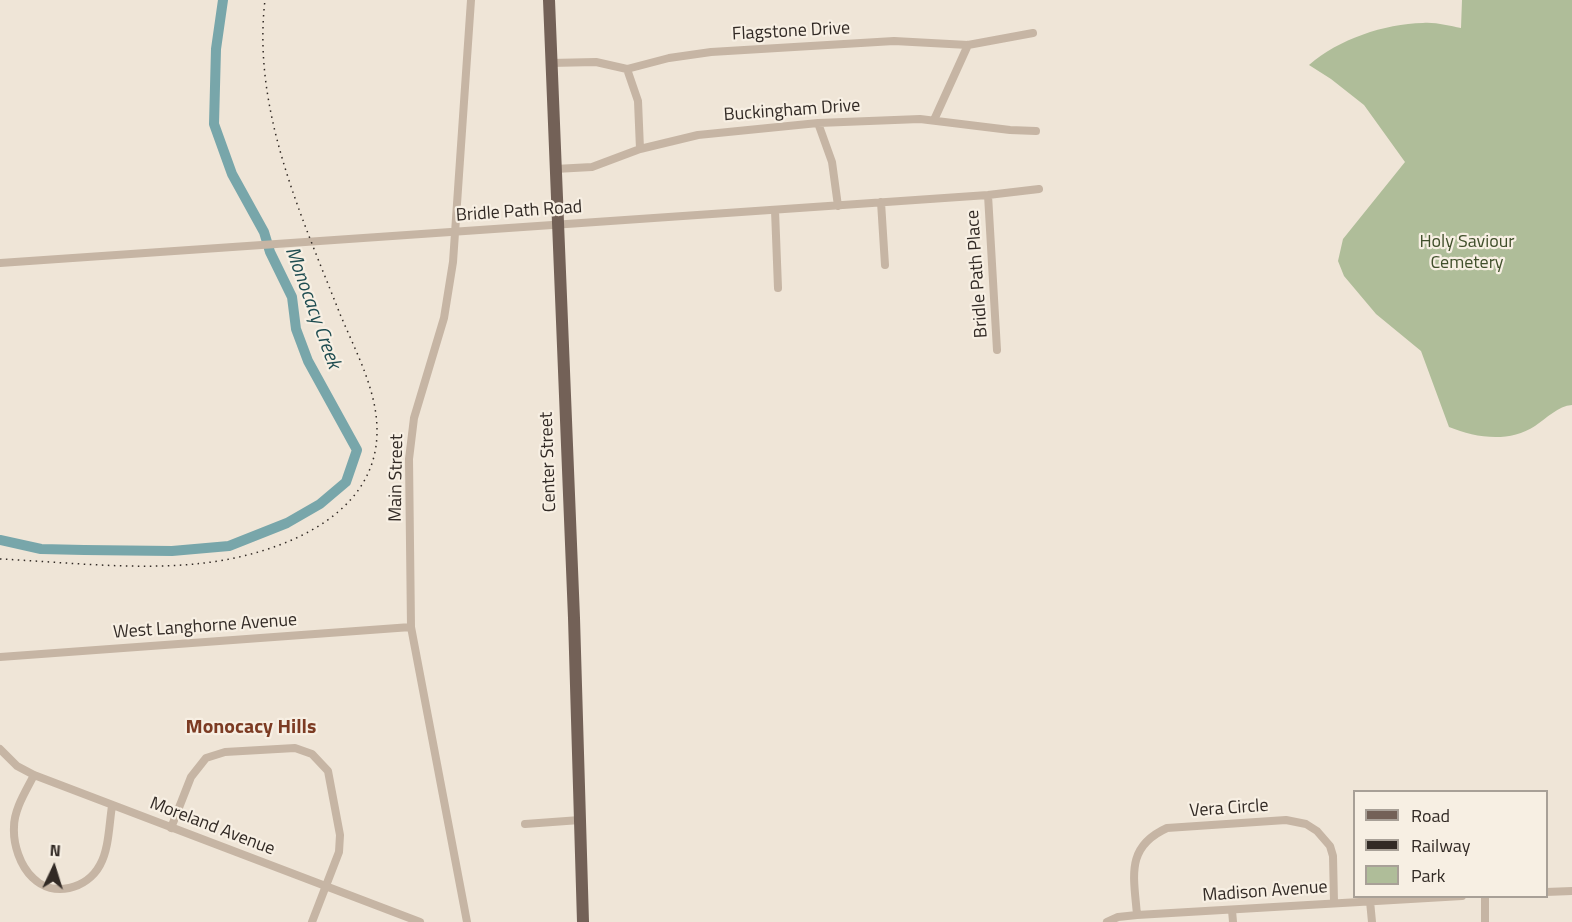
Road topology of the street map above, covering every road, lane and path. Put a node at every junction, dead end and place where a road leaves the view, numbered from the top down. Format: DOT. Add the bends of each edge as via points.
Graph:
graph roads {
  1 [pos="471,0"];
  2 [pos="549,0"];
  3 [pos="1034,33"];
  4 [pos="968,45"];
  5 [pos="550,63"];
  6 [pos="627,69"];
  7 [pos="934,120"];
  8 [pos="818,123"];
  9 [pos="1036,131"];
  10 [pos="640,148"];
  11 [pos="555,169"];
  12 [pos="1039,189"];
  13 [pos="988,195"];
  14 [pos="880,202"];
  15 [pos="838,206"];
  16 [pos="775,210"];
  17 [pos="557,225"];
  18 [pos="456,231"];
  19 [pos="0,263"];
  20 [pos="885,265"];
  21 [pos="778,288"];
  22 [pos="997,350"];
  23 [pos="411,627"];
  24 [pos="0,657"];
  25 [pos="0,749"];
  26 [pos="34,776"];
  27 [pos="112,806"];
  28 [pos="580,819"];
  29 [pos="525,824"];
  30 [pos="171,828"];
  31 [pos="325,886"];
  32 [pos="1572,891"];
  33 [pos="1548,892"];
  34 [pos="1444,898"];
  35 [pos="1485,898"];
  36 [pos="1334,902"];
  37 [pos="1370,902"];
  38 [pos="1232,910"];
  39 [pos="1137,915"];
  40 [pos="312,922"];
  41 [pos="420,922"];
  42 [pos="466,922"];
  43 [pos="583,922"];
  44 [pos="1107,922"];
  45 [pos="1233,922"];
  46 [pos="1372,922"];
  47 [pos="1485,922"];
  1 -- 18 [label="street, Main Street"];
  2 -- 5 [label="main road, Center Street"];
  3 -- 4 [label="street, Flagstone Drive"];
  4 -- 6 [label="street, Flagstone Drive" via="894,41 711,52"];
  4 -- 7 [label="street"];
  5 -- 6 [label="street, Flagstone Drive" via="596,62"];
  5 -- 11 [label="main road, Center Street"];
  6 -- 10 [label="street" via="638,101"];
  7 -- 8 [label="street, Buckingham Drive"];
  7 -- 9 [label="street, Buckingham Drive"];
  8 -- 10 [label="street, Buckingham Drive" via="716,132"];
  8 -- 15 [label="street" via="830,155"];
  10 -- 11 [label="street, Buckingham Drive" via="592,166"];
  11 -- 17 [label="main road, Center Street"];
  12 -- 13 [label="street, Bridle Path Road"];
  13 -- 14 [label="street, Bridle Path Road"];
  13 -- 22 [label="street, Bridle Path Place"];
  14 -- 15 [label="street, Bridle Path Road"];
  14 -- 20 [label="street"];
  15 -- 16 [label="street, Bridle Path Road"];
  16 -- 17 [label="street, Bridle Path Road"];
  16 -- 21 [label="street"];
  17 -- 18 [label="street, Bridle Path Road"];
  17 -- 28 [label="main road, Center Street"];
  18 -- 19 [label="street, Bridle Path Road"];
  18 -- 23 [label="street, Main Street" via="444,318 414,418 410,451"];
  23 -- 24 [label="street, West Langhorne Avenue"];
  23 -- 42 [label="street, Main Street"];
  25 -- 26 [label="street, Moreland Avenue"];
  26 -- 27 [label="street, Moreland Avenue"];
  26 -- 27 [label="street" via="16,813 14,837 27,871 49,887 76,887 95,873 103,856"];
  27 -- 30 [label="street, Moreland Avenue"];
  28 -- 29 [label="street"];
  28 -- 43 [label="main road, Center Street"];
  30 -- 31 [label="street, Moreland Avenue"];
  30 -- 31 [label="street" via="191,777 206,758 225,752 295,748 307,752 328,771 340,828 339,852"];
  31 -- 40 [label="street"];
  31 -- 41 [label="street, Moreland Avenue"];
  32 -- 33 [label="street"];
  34 -- 37 [label="street, Madison Avenue"];
  35 -- 47 [label="street"];
  36 -- 37 [label="street, Madison Avenue"];
  36 -- 38 [label="street, Madison Avenue"];
  36 -- 39 [label="street, Vera Circle" via="1333,856 1317,831 1297,821 1238,823 1167,828 1146,841 1134,866"];
  37 -- 46 [label="street"];
  38 -- 39 [label="street, Madison Avenue"];
  38 -- 45 [label="street"];
  39 -- 44 [label="street, Madison Avenue"];
}
